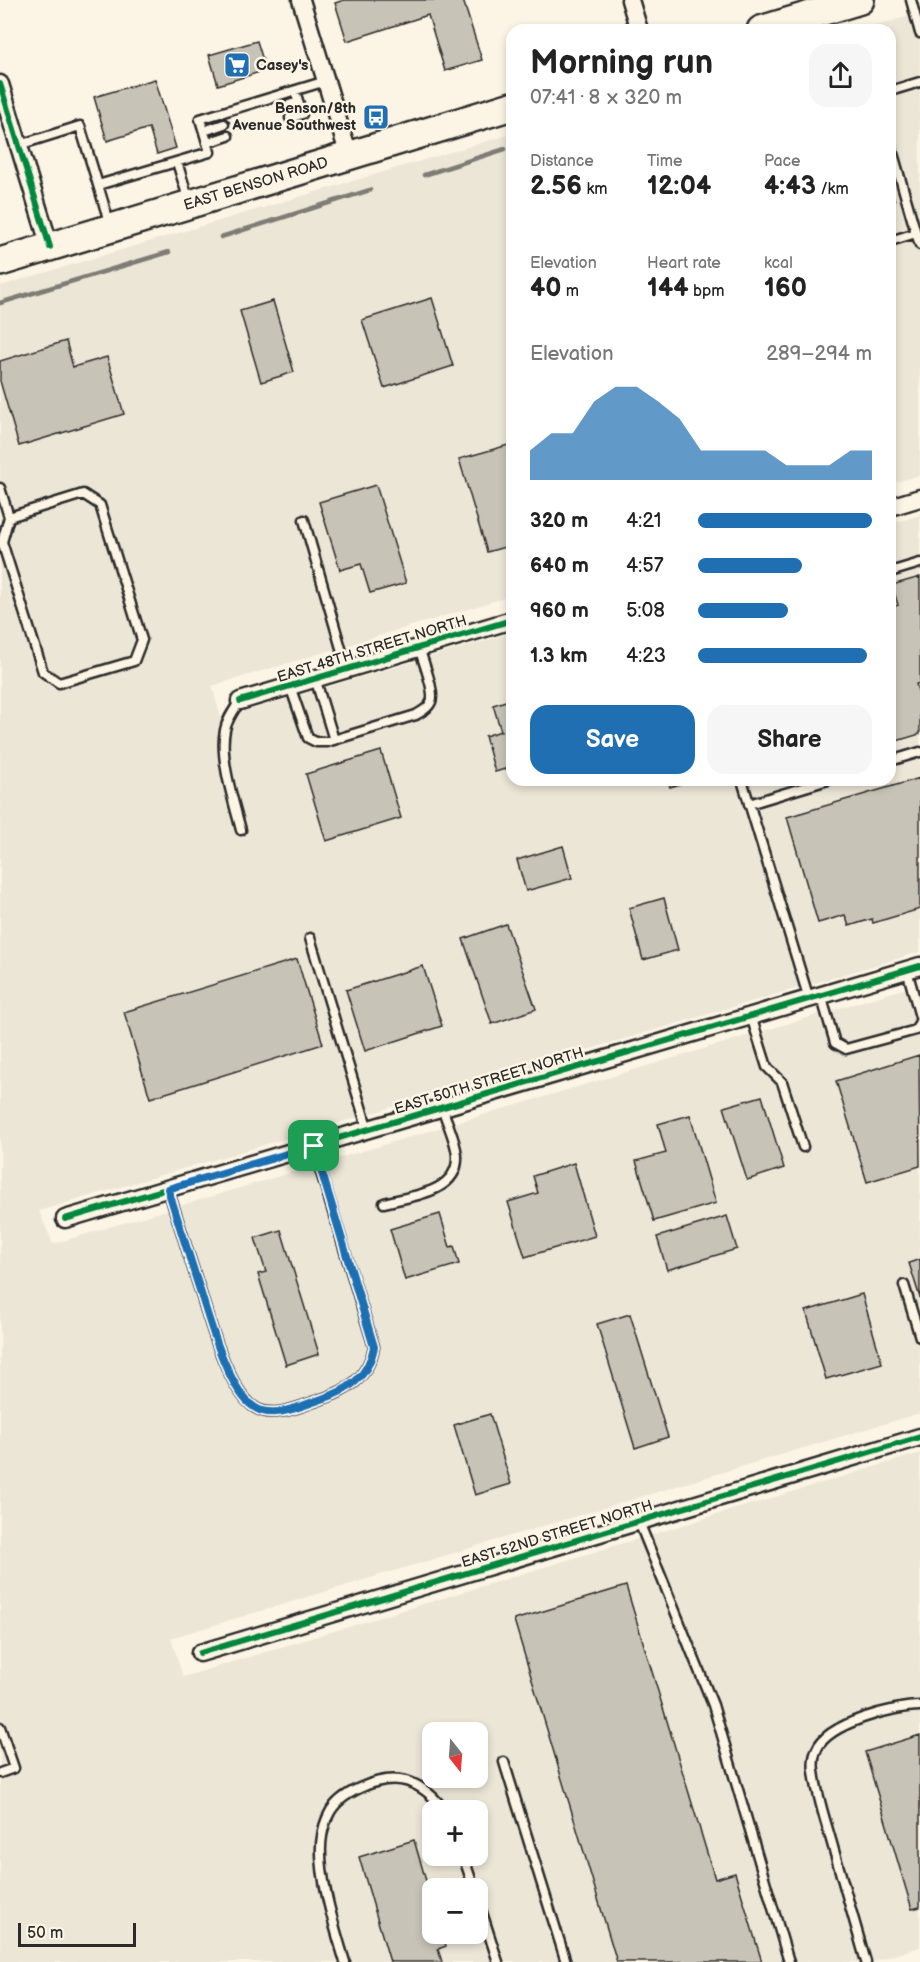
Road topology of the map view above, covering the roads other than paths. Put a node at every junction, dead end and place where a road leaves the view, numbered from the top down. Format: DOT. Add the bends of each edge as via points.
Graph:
graph roads {
  1 [pos="301,0"];
  2 [pos="630,0"];
  3 [pos="860,0"];
  4 [pos="911,0"];
  5 [pos="637,24"];
  6 [pos="781,24"];
  7 [pos="920,33"];
  8 [pos="326,81"];
  9 [pos="920,82"];
  10 [pos="0,84"];
  11 [pos="896,89"];
  12 [pos="295,91"];
  13 [pos="298,102"];
  14 [pos="286,106"];
  15 [pos="506,108"];
  16 [pos="290,118"];
  17 [pos="224,124"];
  18 [pos="204,130"];
  19 [pos="228,136"];
  20 [pos="207,142"];
  21 [pos="19,145"];
  22 [pos="349,156"];
  23 [pos="177,162"];
  24 [pos="896,163"];
  25 [pos="98,185"];
  26 [pos="190,204"];
  27 [pos="111,228"];
  28 [pos="916,233"];
  29 [pos="896,240"];
  30 [pos="920,244"];
  31 [pos="50,247"];
  32 [pos="0,262"];
  33 [pos="0,488"];
  34 [pos="920,498"];
  35 [pos="896,505"];
  36 [pos="9,517"];
  37 [pos="304,520"];
  38 [pos="920,563"];
  39 [pos="896,570"];
  40 [pos="506,622"];
  41 [pos="419,647"];
  42 [pos="347,669"];
  43 [pos="315,678"];
  44 [pos="290,686"];
  45 [pos="240,701"];
  46 [pos="334,740"];
  47 [pos="920,752"];
  48 [pos="896,759"];
  49 [pos="744,786"];
  50 [pos="808,786"];
  51 [pos="749,804"];
  52 [pos="241,830"];
  53 [pos="310,938"];
  54 [pos="914,968"];
  55 [pos="815,997"];
  56 [pos="751,1016"];
  57 [pos="920,1019"];
  58 [pos="442,1107"];
  59 [pos="368,1130"];
  60 [pos="314,1146"];
  61 [pos="803,1147"];
  62 [pos="168,1189"];
  63 [pos="384,1203"];
  64 [pos="65,1219"];
  65 [pos="904,1285"];
  66 [pos="920,1337"];
  67 [pos="920,1437"];
  68 [pos="639,1522"];
  69 [pos="200,1653"];
  70 [pos="920,1706"];
  71 [pos="0,1728"];
  72 [pos="504,1762"];
  73 [pos="0,1773"];
  74 [pos="437,1800"];
  75 [pos="488,1931"];
  76 [pos="345,1962"];
  77 [pos="498,1962"];
  78 [pos="566,1962"];
  79 [pos="789,1962"];
  80 [pos="866,1962"];
  1 -- 8 [label="street"];
  2 -- 5 [label="street"];
  3 -- 6 [label="main road"];
  4 -- 7 [label="lane"];
  8 -- 12 [label="lane"];
  8 -- 22 [label="street"];
  9 -- 11 [label="lane"];
  10 -- 21 [label="street"];
  12 -- 13 [label="lane"];
  12 -- 18 [label="lane" via="200,119"];
  13 -- 14 [label="lane"];
  13 -- 16 [label="lane" via="302,114"];
  15 -- 22 [label="main road, EAST BENSON ROAD"];
  17 -- 18 [label="lane"];
  18 -- 20 [label="lane"];
  19 -- 20 [label="lane"];
  20 -- 23 [label="lane" via="210,152"];
  21 -- 25 [label="lane" via="80,126"];
  21 -- 31 [label="street"];
  22 -- 26 [label="main road, EAST BENSON ROAD"];
  23 -- 25 [label="lane"];
  23 -- 26 [label="lane"];
  24 -- 28 [label="lane"];
  25 -- 27 [label="lane"];
  26 -- 27 [label="main road, EAST BENSON ROAD"];
  27 -- 31 [label="main road, EAST BENSON ROAD"];
  28 -- 29 [label="lane"];
  28 -- 30 [label="lane"];
  31 -- 32 [label="main road, EAST BENSON ROAD"];
  33 -- 36 [label="lane"];
  34 -- 35 [label="street"];
  36 -- 36 [label="lane" via="2,542 43,672 59,682 134,661 142,640 100,505 83,494"];
  37 -- 42 [label="lane"];
  38 -- 39 [label="lane"];
  40 -- 41 [label="street, EAST 48TH STREET NORTH"];
  41 -- 42 [label="street, EAST 48TH STREET NORTH"];
  41 -- 46 [label="lane" via="433,695 425,710"];
  42 -- 43 [label="street, EAST 48TH STREET NORTH"];
  43 -- 44 [label="street, EAST 48TH STREET NORTH"];
  43 -- 46 [label="lane"];
  44 -- 45 [label="street, EAST 48TH STREET NORTH"];
  44 -- 46 [label="lane" via="308,738 316,742"];
  45 -- 52 [label="lane" via="224,733 227,771"];
  47 -- 48 [label="lane"];
  49 -- 51 [label="lane"];
  50 -- 51 [label="lane"];
  51 -- 55 [label="lane"];
  53 -- 59 [label="lane"];
  54 -- 55 [label="street, EAST 50TH STREET NORTH"];
  54 -- 57 [label="lane"];
  55 -- 56 [label="street, EAST 50TH STREET NORTH"];
  55 -- 57 [label="lane" via="835,1043 846,1049 916,1030"];
  56 -- 58 [label="street, EAST 50TH STREET NORTH"];
  56 -- 61 [label="lane" via="767,1066 782,1082"];
  58 -- 59 [label="street, EAST 50TH STREET NORTH"];
  58 -- 63 [label="lane" via="457,1157 448,1182"];
  59 -- 60 [label="street, EAST 50TH STREET NORTH"];
  60 -- 62 [label="street, EAST 50TH STREET NORTH"];
  60 -- 62 [label="lane" via="374,1347 371,1364 339,1394 278,1413 254,1408 223,1361"];
  62 -- 64 [label="street, EAST 50TH STREET NORTH"];
  65 -- 66 [label="lane"];
  67 -- 68 [label="street, EAST 52ND STREET NORTH"];
  68 -- 69 [label="street, EAST 52ND STREET NORTH"];
  68 -- 79 [label="lane" via="713,1704"];
  70 -- 80 [label="lane" via="882,1712 835,1730 823,1740 814,1759 823,1811"];
  71 -- 73 [label="lane" via="14,1768"];
  72 -- 78 [label="lane"];
  74 -- 76 [label="lane" via="402,1780 383,1779 365,1784 329,1812 322,1837 322,1864"];
  75 -- 77 [label="lane"];
}
